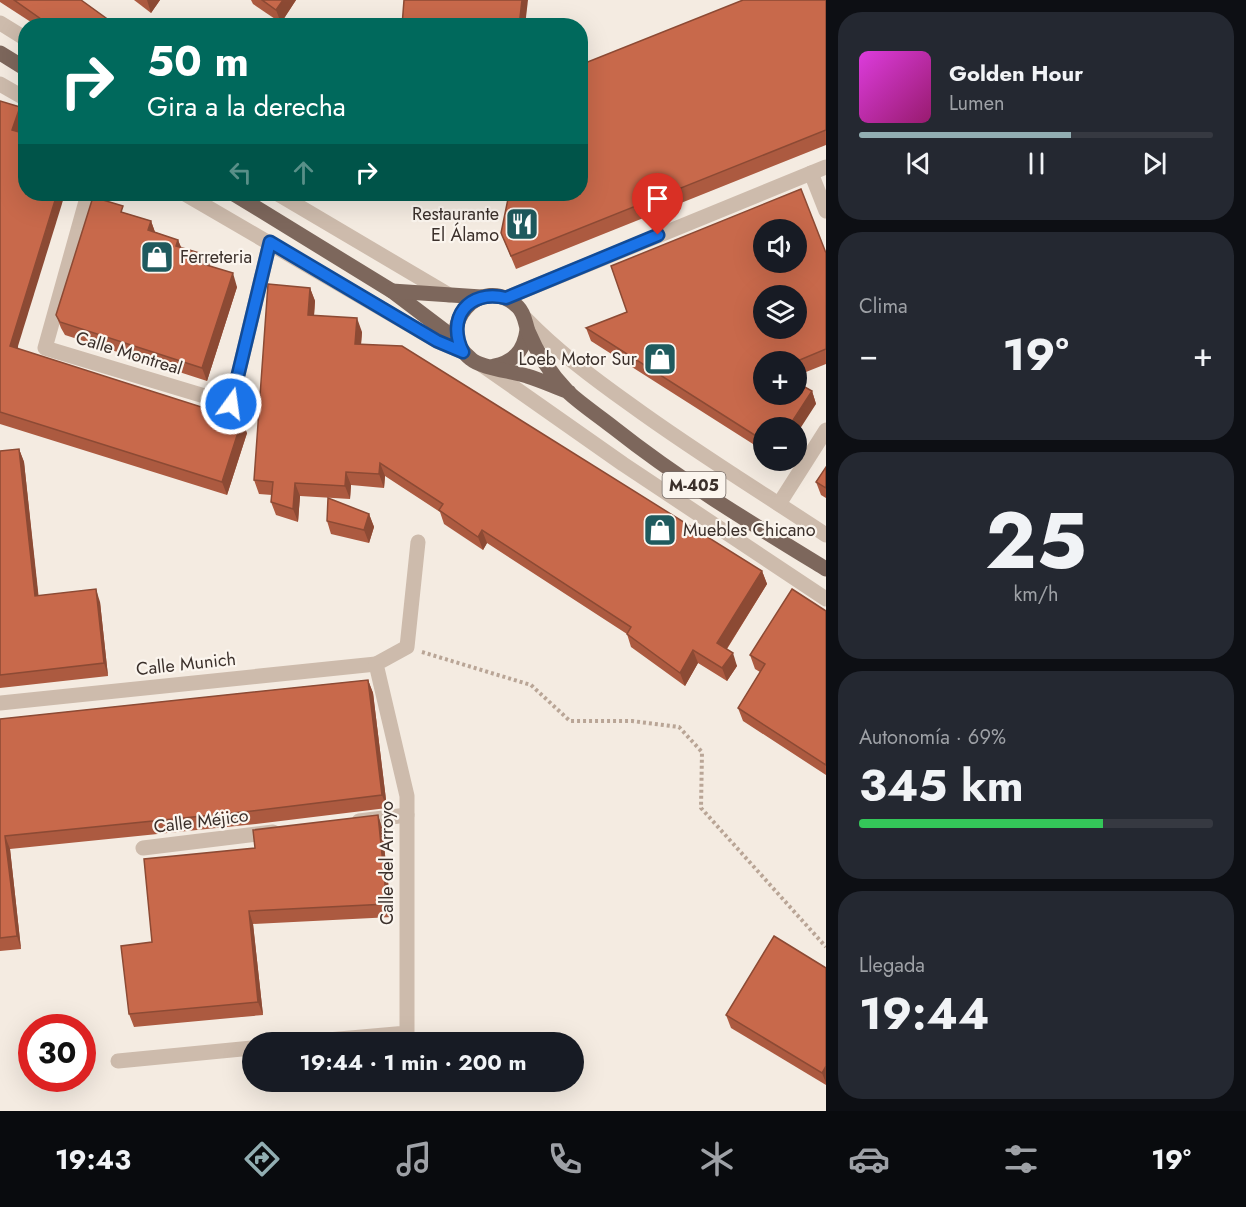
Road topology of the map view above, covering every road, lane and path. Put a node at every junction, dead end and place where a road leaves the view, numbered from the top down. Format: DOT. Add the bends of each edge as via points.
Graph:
graph roads {
  1 [pos="0,22"];
  2 [pos="18,34"];
  3 [pos="0,53"];
  4 [pos="18,64"];
  5 [pos="0,84"];
  6 [pos="18,94"];
  7 [pos="826,167"];
  8 [pos="811,173"];
  9 [pos="86,201"];
  10 [pos="197,201"];
  11 [pos="245,201"];
  12 [pos="290,201"];
  13 [pos="826,211"];
  14 [pos="270,242"];
  15 [pos="392,291"];
  16 [pos="449,295"];
  17 [pos="481,297"];
  18 [pos="506,298"];
  19 [pos="526,324"];
  20 [pos="460,347"];
  21 [pos="488,366"];
  22 [pos="569,392"];
  23 [pos="826,430"];
  24 [pos="779,504"];
  25 [pos="826,535"];
  26 [pos="418,542"];
  27 [pos="826,569"];
  28 [pos="826,599"];
  29 [pos="407,647"];
  30 [pos="376,664"];
  31 [pos="0,704"];
  32 [pos="407,815"];
  33 [pos="350,822"];
  34 [pos="292,830"];
  35 [pos="143,848"];
  36 [pos="826,947"];
  37 [pos="407,1032"];
  38 [pos="242,1049"];
  39 [pos="118,1061"];
  1 -- 2 [label="street"];
  3 -- 4 [label="main road"];
  5 -- 6 [label="street"];
  7 -- 8 [label="street"];
  8 -- 13 [label="street"];
  8 -- 18 [label="street"];
  9 -- 14 [label="street, Calle Montreal" via="45,348 231,404"];
  10 -- 14 [label="street"];
  11 -- 15 [label="main road, M-405"];
  12 -- 16 [label="street"];
  14 -- 20 [label="street" via="437,341"];
  15 -- 16 [label="main road, M-405"];
  15 -- 20 [label="main road, M-405"];
  16 -- 17 [label="main road, M-405"];
  17 -- 18 [label="main road, M-405"];
  17 -- 20 [label="main road" via="470,302 459,317 456,329"];
  18 -- 19 [label="main road, M-405" via="518,307"];
  19 -- 21 [label="main road" via="526,342 516,357 506,364"];
  19 -- 22 [label="main road, M-405" via="545,362"];
  19 -- 24 [label="street" via="661,427"];
  20 -- 21 [label="main road, M-405" via="472,361"];
  21 -- 22 [label="main road, M-405" via="526,375"];
  21 -- 28 [label="street" via="623,464"];
  22 -- 27 [label="main road, M-405" via="672,471"];
  23 -- 24 [label="street"];
  24 -- 25 [label="street"];
  26 -- 29 [label="street"];
  29 -- 30 [label="street"];
  29 -- 36 [label="path" via="531,685 570,721 632,721 679,727 702,752 701,808"];
  30 -- 31 [label="street, Calle Munich"];
  30 -- 32 [label="street, Calle del Arroyo" via="407,796"];
  32 -- 33 [label="street"];
  32 -- 37 [label="street, Calle del Arroyo"];
  34 -- 35 [label="street, Calle Méjico"];
  38 -- 39 [label="street"];
}
